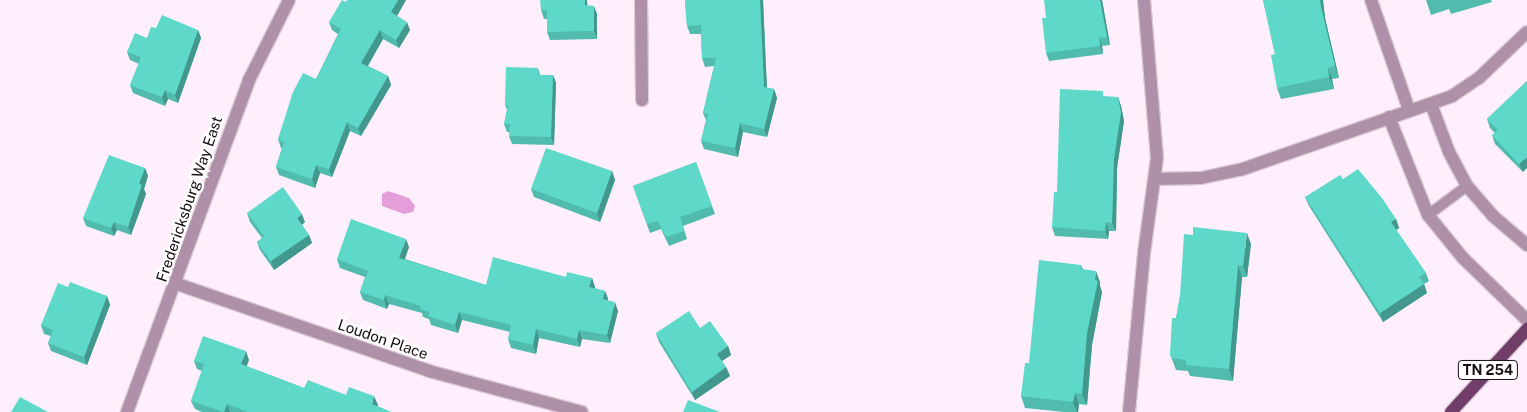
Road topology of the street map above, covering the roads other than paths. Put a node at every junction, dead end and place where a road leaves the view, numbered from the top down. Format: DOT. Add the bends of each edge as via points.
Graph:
graph roads {
  1 [pos="289,0"];
  2 [pos="641,0"];
  3 [pos="1144,0"];
  4 [pos="1371,0"];
  5 [pos="1527,32"];
  6 [pos="642,100"];
  7 [pos="1431,104"];
  8 [pos="1409,110"];
  9 [pos="1389,117"];
  10 [pos="1156,178"];
  11 [pos="1467,186"];
  12 [pos="1428,214"];
  13 [pos="1527,245"];
  14 [pos="177,284"];
  15 [pos="1527,320"];
  16 [pos="1527,329"];
  17 [pos="127,412"];
  18 [pos="582,412"];
  19 [pos="1129,412"];
  20 [pos="1451,412"];
  1 -- 14 [label="street, Fredericksburg Way East" via="249,80"];
  2 -- 6 [label="street"];
  3 -- 10 [label="street" via="1158,145"];
  4 -- 8 [label="street"];
  5 -- 7 [label="street" via="1469,85"];
  7 -- 8 [label="street"];
  7 -- 11 [label="street" via="1448,152"];
  8 -- 9 [label="street"];
  9 -- 10 [label="street" via="1226,173"];
  9 -- 12 [label="street"];
  10 -- 19 [label="street" via="1144,254"];
  11 -- 12 [label="lane"];
  11 -- 13 [label="street" via="1493,216"];
  12 -- 15 [label="street" via="1463,258"];
  14 -- 17 [label="street, Fredericksburg Way East"];
  14 -- 18 [label="street, Loudon Place" via="429,371"];
  16 -- 20 [label="main road, TN 254"];
}
